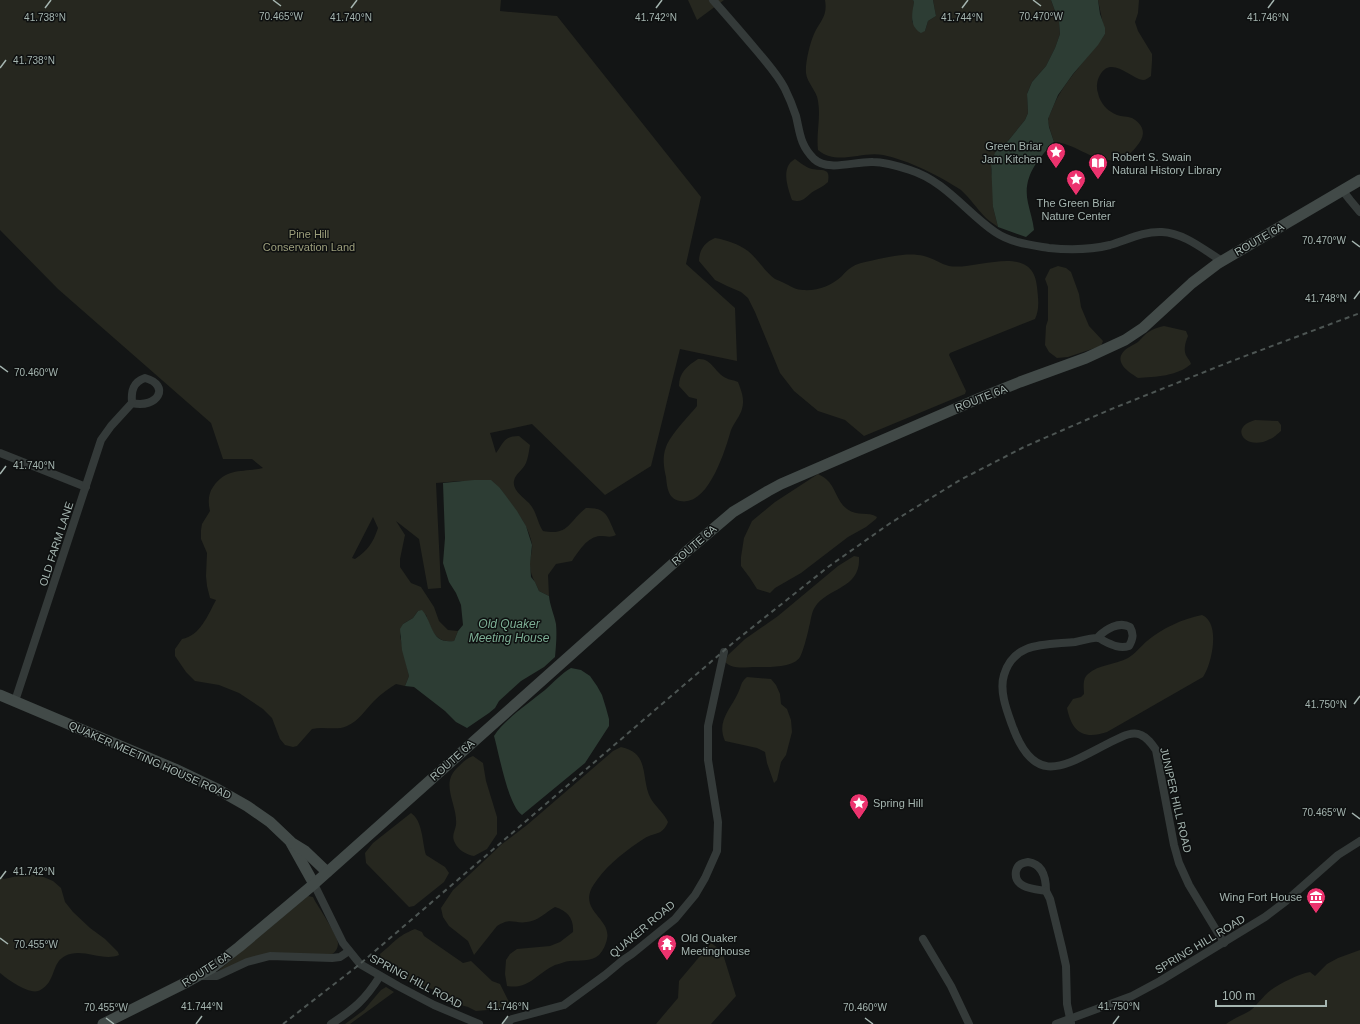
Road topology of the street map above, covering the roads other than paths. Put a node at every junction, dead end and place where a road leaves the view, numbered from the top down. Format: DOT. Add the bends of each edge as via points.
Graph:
graph roads {
  1 [pos="713,0"];
  2 [pos="1360,180"];
  3 [pos="1343,190"];
  4 [pos="1360,212"];
  5 [pos="1222,261"];
  6 [pos="132,403"];
  7 [pos="0,453"];
  8 [pos="86,487"];
  9 [pos="1098,637"];
  10 [pos="724,652"];
  11 [pos="0,695"];
  12 [pos="15,701"];
  13 [pos="290,841"];
  14 [pos="1360,841"];
  15 [pos="326,872"];
  16 [pos="314,884"];
  17 [pos="1046,891"];
  18 [pos="923,939"];
  19 [pos="1224,943"];
  20 [pos="349,951"];
  21 [pos="198,976"];
  22 [pos="380,976"];
  23 [pos="1071,1022"];
  24 [pos="103,1024"];
  25 [pos="330,1024"];
  26 [pos="479,1024"];
  27 [pos="506,1024"];
  28 [pos="969,1024"];
  29 [pos="1056,1024"];
  1 -- 5 [label="street" via="774,71 785,89 800,138 818,162 835,165 874,162 912,170 947,191 995,232 1020,243 1059,249 1088,248 1143,234 1162,232 1187,240"];
  2 -- 3 [label="main road, ROUTE 6A"];
  3 -- 4 [label="street"];
  3 -- 5 [label="main road, ROUTE 6A"];
  5 -- 15 [label="main road, ROUTE 6A" via="1192,283 1143,328 1126,340 980,398 803,474 733,512"];
  6 -- 8 [label="street, OLD FARM LANE" via="101,440"];
  7 -- 8 [label="street"];
  8 -- 12 [label="street, OLD FARM LANE"];
  9 -- 19 [label="street, JUNIPER HILL ROAD" via="1028,648 1011,660 1002,686 1017,740 1033,761 1050,767 1058,767 1130,734 1140,734 1149,740 1156,750 1179,863"];
  10 -- 27 [label="street, QUAKER ROAD" via="708,726 708,760 718,822 717,850 705,878 675,919 605,975 564,1005 512,1019"];
  11 -- 12 [label="main road, QUAKER MEETING HOUSE ROAD"];
  12 -- 13 [label="main road, QUAKER MEETING HOUSE ROAD" via="217,789 259,814"];
  13 -- 15 [label="main road, QUAKER MEETING HOUSE ROAD" via="305,851"];
  13 -- 16 [label="main road, QUAKER MEETING HOUSE ROAD"];
  14 -- 19 [label="street, SPRING HILL ROAD" via="1338,855 1265,917"];
  15 -- 16 [label="main road, ROUTE 6A"];
  16 -- 20 [label="street, SPRING HILL ROAD"];
  16 -- 21 [label="main road, ROUTE 6A" via="239,947"];
  17 -- 23 [label="street" via="1066,966 1067,1004"];
  18 -- 28 [label="street"];
  19 -- 23 [label="street, SPRING HILL ROAD" via="1145,990"];
  20 -- 21 [label="street" via="332,958 266,957 247,962 217,976"];
  20 -- 22 [label="street, SPRING HILL ROAD" via="360,964"];
  21 -- 24 [label="main road, ROUTE 6A"];
  22 -- 25 [label="street" via="359,1004"];
  22 -- 26 [label="street, SPRING HILL ROAD" via="434,1005"];
  23 -- 29 [label="street, SPRING HILL ROAD"];
}
